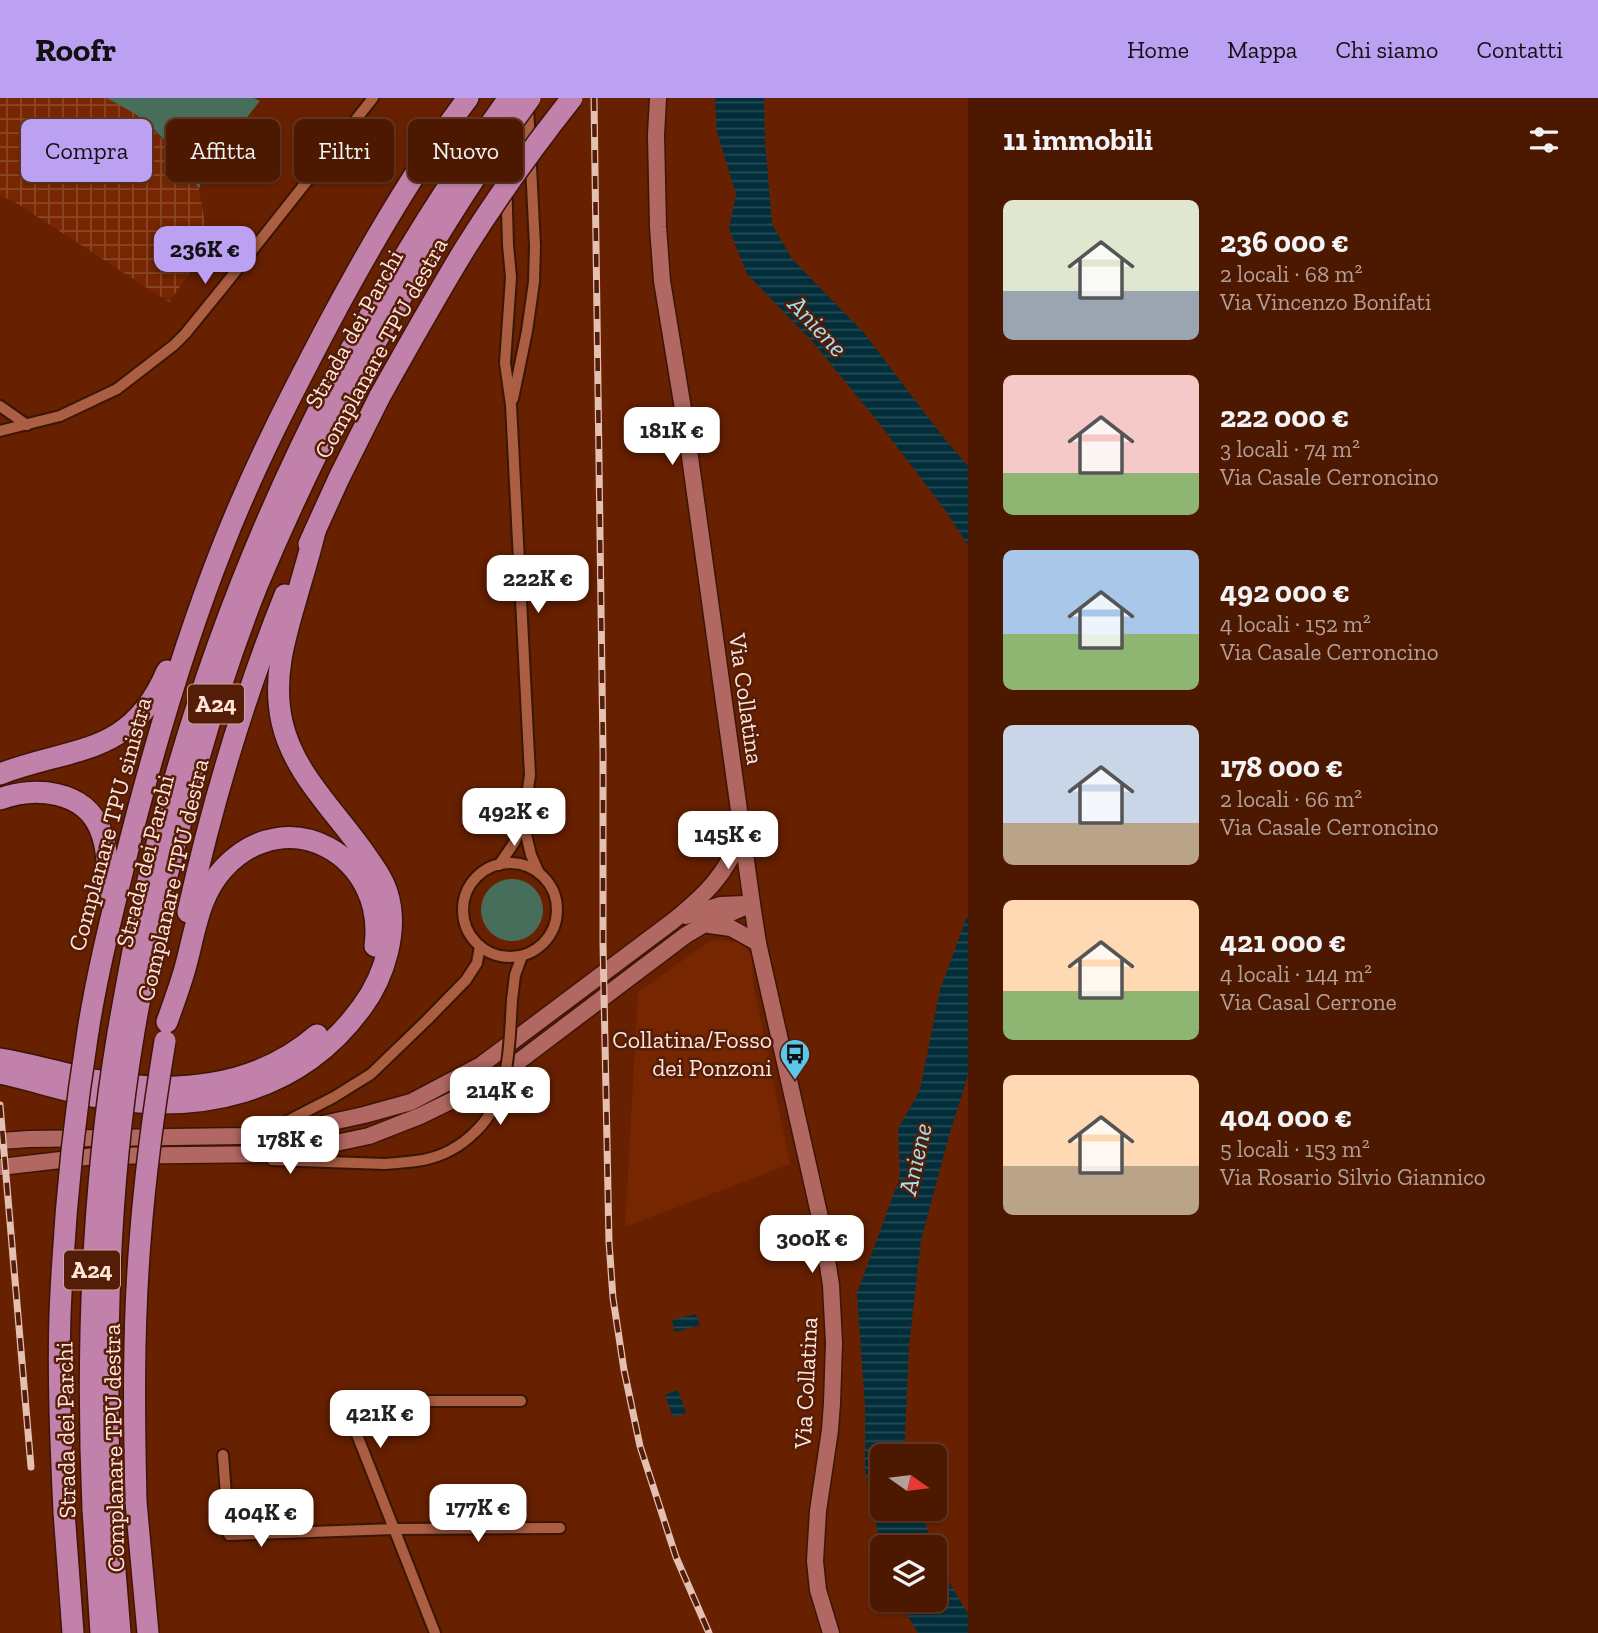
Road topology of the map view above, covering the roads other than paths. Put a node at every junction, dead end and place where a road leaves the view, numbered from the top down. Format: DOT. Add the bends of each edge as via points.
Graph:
graph roads {
  1 [pos="373,98"];
  2 [pos="468,98"];
  3 [pos="503,98"];
  4 [pos="509,98"];
  5 [pos="529,98"];
  6 [pos="572,98"];
  7 [pos="658,98"];
  8 [pos="341,386"];
  9 [pos="511,405"];
  10 [pos="0,406"];
  11 [pos="27,425"];
  12 [pos="0,431"];
  13 [pos="315,531"];
  14 [pos="224,542"];
  15 [pos="0,774"];
  16 [pos="0,799"];
  17 [pos="523,822"];
  18 [pos="741,833"];
  19 [pos="499,865"];
  20 [pos="539,873"];
  21 [pos="752,904"];
  22 [pos="673,921"];
  23 [pos="703,925"];
  24 [pos="758,943"];
  25 [pos="480,946"];
  26 [pos="522,956"];
  27 [pos="101,958"];
  28 [pos="166,1032"];
  29 [pos="0,1059"];
  30 [pos="0,1073"];
  31 [pos="243,1136"];
  32 [pos="0,1141"];
  33 [pos="195,1156"];
  34 [pos="0,1167"];
  35 [pos="522,1401"];
  36 [pos="223,1455"];
  37 [pos="101,1509"];
  38 [pos="560,1528"];
  39 [pos="395,1529"];
  40 [pos="73,1633"];
  41 [pos="102,1633"];
  42 [pos="120,1633"];
  43 [pos="148,1633"];
  44 [pos="435,1633"];
  45 [pos="831,1633"];
  1 -- 11 [label="street" via="174,345 117,389 60,416"];
  2 -- 14 [label="highway, Complanare TPU sinistra" via="395,206 351,282 270,436"];
  3 -- 9 [label="street" via="511,277 505,363"];
  4 -- 8 [label="highway, Strada dei Parchi / A24, bridge" via="380,297"];
  5 -- 8 [label="highway, Strada dei Parchi / A24, bridge"];
  5 -- 9 [label="street" via="534,282"];
  6 -- 13 [label="highway, Complanare TPU destra, bridge" via="467,246 422,321"];
  7 -- 18 [label="street, Via Collatina" via="662,281"];
  8 -- 37 [label="highway, Strada dei Parchi / A24, bridge" via="304,441 234,602 186,741 137,931 125,1035 101,1157 92,1259 89,1398"];
  9 -- 17 [label="street" via="530,775"];
  10 -- 11 [label="street"];
  11 -- 12 [label="street"];
  13 -- 28 [label="highway, Complanare TPU destra" via="263,649 212,815"];
  13 -- 30 [label="highway" via="281,652 280,711 297,761 386,889 391,911 389,939 371,995 343,1030 299,1068 227,1097 178,1103 119,1100"];
  14 -- 15 [label="highway" via="198,587 162,683 142,713 116,735 88,749"];
  14 -- 27 [label="highway, Complanare TPU sinistra" via="163,719"];
  16 -- 27 [label="highway" via="25,792 53,794 76,802 97,823 107,876"];
  17 -- 19 [label="street"];
  17 -- 20 [label="street"];
  18 -- 21 [label="street, Via Collatina"];
  18 -- 22 [label="street" via="722,874"];
  19 -- 20 [label="street" via="513,863"];
  19 -- 25 [label="street" via="483,872 464,900 466,925"];
  20 -- 26 [label="street" via="555,897 554,927 547,940"];
  21 -- 22 [label="street" via="720,905"];
  21 -- 23 [label="street"];
  21 -- 24 [label="street, Via Collatina"];
  22 -- 31 [label="street" via="481,1065 411,1101 291,1131"];
  23 -- 24 [label="street" via="731,928"];
  23 -- 33 [label="street" via="494,1080 420,1116 369,1136 303,1150"];
  24 -- 45 [label="street, Via Collatina" via="830,1278 832,1403 814,1561"];
  25 -- 26 [label="street" via="500,956"];
  25 -- 31 [label="street" via="477,963 466,979 371,1074 278,1126"];
  26 -- 33 [label="street, bridge" via="515,975 499,1099 465,1142 425,1159 385,1164"];
  27 -- 40 [label="highway, Complanare TPU sinistra, bridge" via="72,1150 63,1254 61,1435"];
  28 -- 29 [label="highway" via="204,898 241,853 263,842 300,839 332,849 355,868 377,921 369,969 340,1014 279,1062 234,1079 167,1088 102,1081"];
  28 -- 43 [label="highway, Complanare TPU destra, bridge" via="137,1274 136,1502"];
  31 -- 32 [label="street"];
  33 -- 34 [label="street" via="95,1156"];
  35 -- 39 [label="street" via="364,1401 353,1405 352,1422"];
  36 -- 39 [label="street" via="229,1535"];
  37 -- 41 [label="highway, Strada dei Parchi / A24"];
  37 -- 42 [label="highway, Strada dei Parchi / A24"];
  38 -- 39 [label="street"];
  39 -- 44 [label="street"];
}
